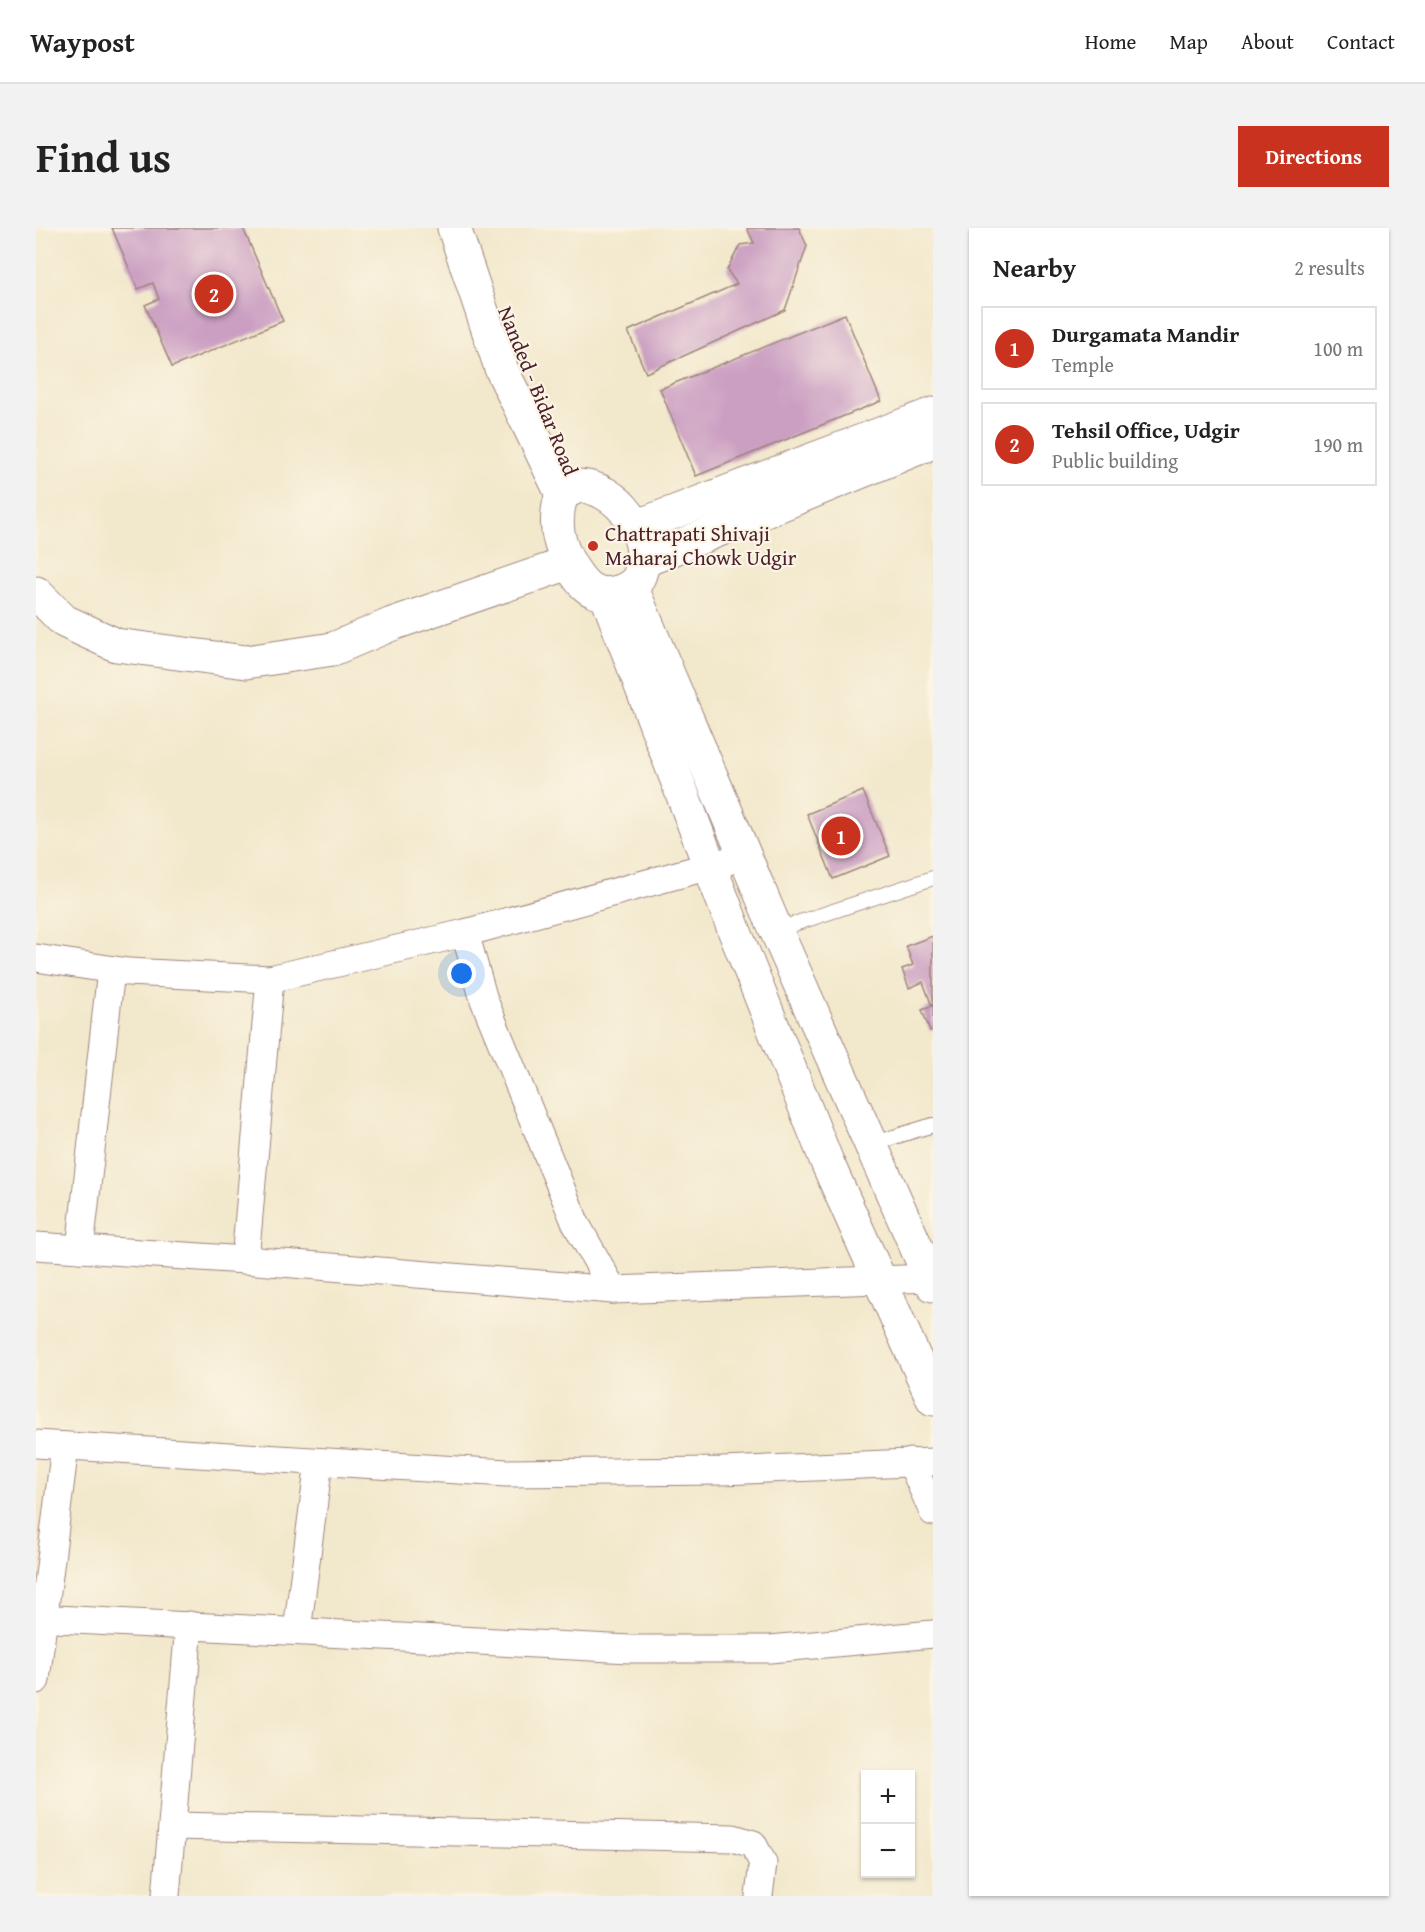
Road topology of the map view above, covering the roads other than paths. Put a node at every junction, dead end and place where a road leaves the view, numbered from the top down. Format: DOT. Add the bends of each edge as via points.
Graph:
graph roads {
  1 [pos="454,228"];
  2 [pos="476,228"];
  3 [pos="933,414"];
  4 [pos="933,442"];
  5 [pos="570,490"];
  6 [pos="635,527"];
  7 [pos="569,563"];
  8 [pos="627,581"];
  9 [pos="36,593"];
  10 [pos="746,856"];
  11 [pos="711,866"];
  12 [pos="933,878"];
  13 [pos="776,930"];
  14 [pos="465,933"];
  15 [pos="36,958"];
  16 [pos="111,970"];
  17 [pos="270,979"];
  18 [pos="933,1125"];
  19 [pos="871,1144"];
  20 [pos="36,1246"];
  21 [pos="80,1249"];
  22 [pos="245,1260"];
  23 [pos="880,1280"];
  24 [pos="932,1282"];
  25 [pos="613,1290"];
  26 [pos="933,1399"];
  27 [pos="36,1444"];
  28 [pos="65,1446"];
  29 [pos="319,1462"];
  30 [pos="922,1462"];
  31 [pos="933,1512"];
  32 [pos="40,1618"];
  33 [pos="189,1625"];
  34 [pos="297,1631"];
  35 [pos="933,1634"];
  36 [pos="36,1680"];
  37 [pos="173,1826"];
  38 [pos="166,1896"];
  39 [pos="759,1896"];
  1 -- 5 [label="main road, Nanded - Bidar Road" via="501,368"];
  2 -- 5 [label="main road, Nanded - Bidar Road"];
  3 -- 6 [label="main road"];
  4 -- 8 [label="main road"];
  5 -- 6 [label="main road" via="593,487 605,492 622,506"];
  5 -- 7 [label="main road" via="555,522"];
  6 -- 8 [label="main road"];
  7 -- 8 [label="main road" via="594,591"];
  7 -- 9 [label="main road" via="392,624 333,649 246,662 116,645 64,621"];
  8 -- 10 [label="main road"];
  8 -- 11 [label="main road"];
  10 -- 11 [label="street"];
  10 -- 13 [label="main road"];
  11 -- 14 [label="street"];
  11 -- 23 [label="main road" via="827,1162"];
  12 -- 13 [label="lane"];
  13 -- 19 [label="main road"];
  14 -- 17 [label="street"];
  14 -- 25 [label="street" via="484,1000 570,1210"];
  15 -- 16 [label="street"];
  16 -- 17 [label="street"];
  16 -- 21 [label="street"];
  17 -- 22 [label="street"];
  18 -- 19 [label="lane"];
  19 -- 24 [label="main road"];
  20 -- 21 [label="street"];
  21 -- 22 [label="street"];
  22 -- 25 [label="street"];
  23 -- 24 [label="street"];
  23 -- 25 [label="street"];
  23 -- 26 [label="main road"];
  27 -- 28 [label="street"];
  28 -- 29 [label="street"];
  28 -- 32 [label="street"];
  29 -- 30 [label="street" via="507,1473 722,1471"];
  29 -- 34 [label="street"];
  30 -- 31 [label="street"];
  32 -- 33 [label="street"];
  32 -- 36 [label="street"];
  33 -- 34 [label="street"];
  33 -- 37 [label="street"];
  34 -- 35 [label="street" via="630,1649 770,1649"];
  37 -- 38 [label="street"];
  37 -- 39 [label="street" via="733,1838 753,1844 762,1863"];
}
